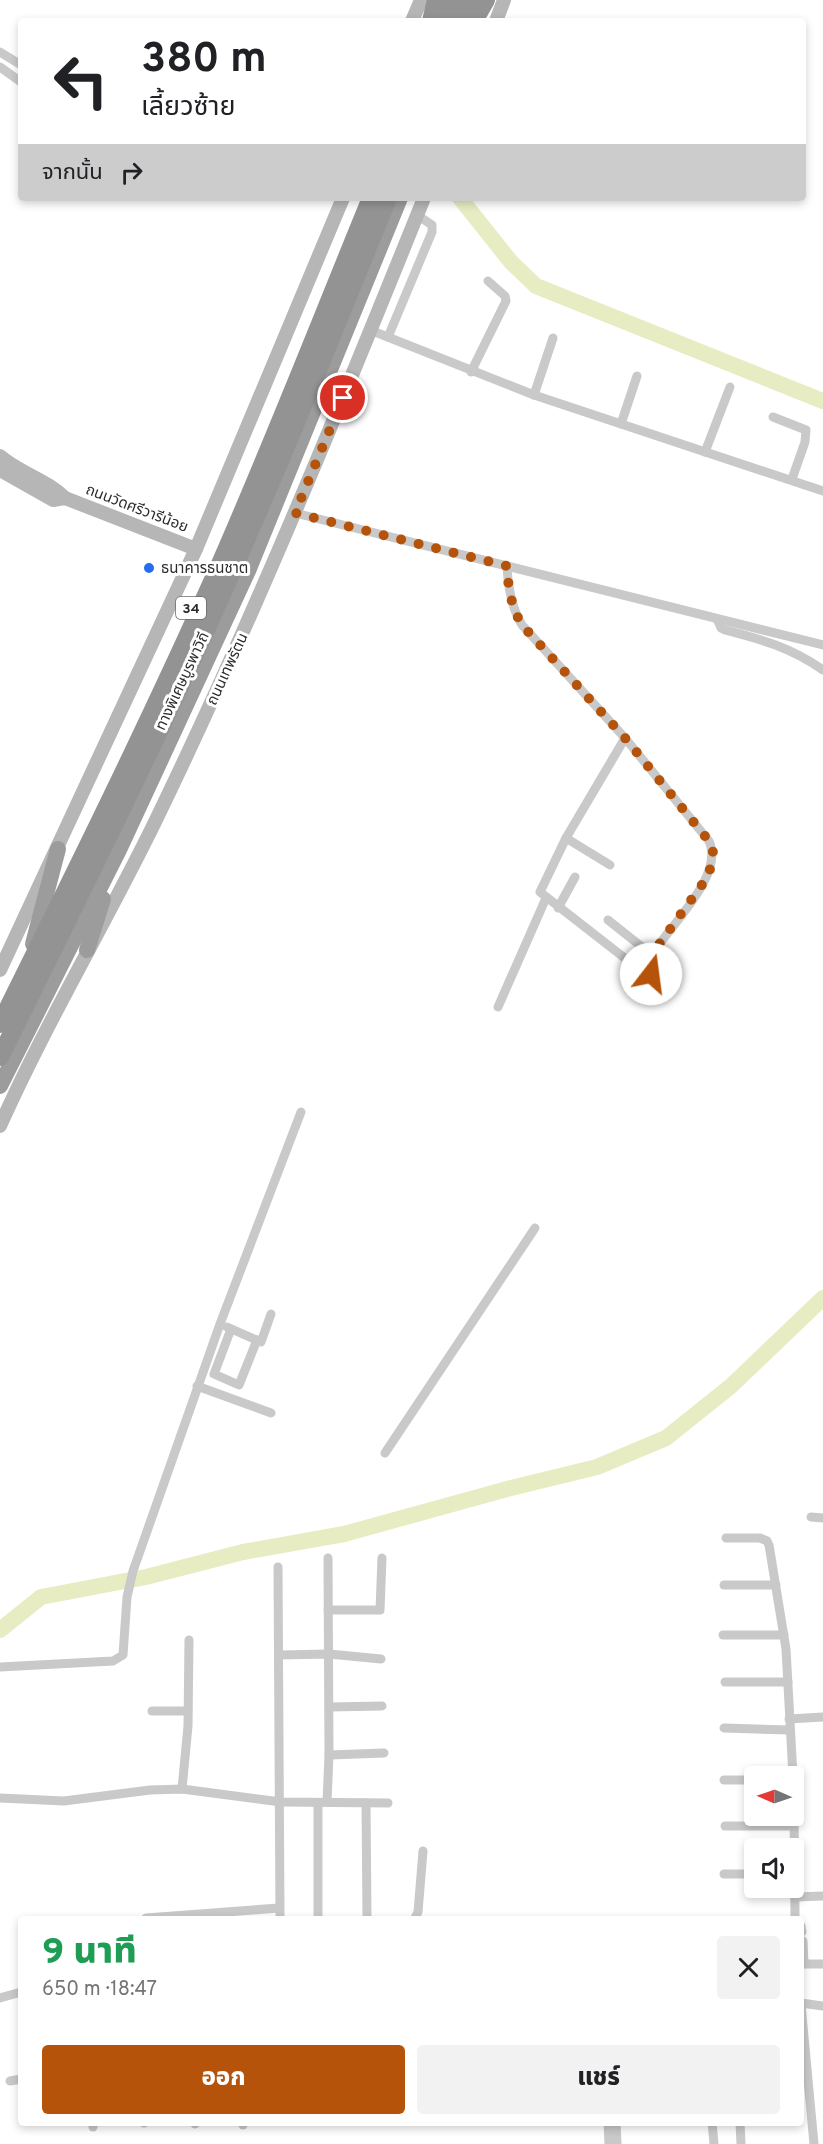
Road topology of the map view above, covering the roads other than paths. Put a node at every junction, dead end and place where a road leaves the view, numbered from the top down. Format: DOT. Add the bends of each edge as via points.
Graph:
graph roads {
  1 [pos="421,0"];
  2 [pos="436,0"];
  3 [pos="446,0"];
  4 [pos="452,0"];
  5 [pos="468,0"];
  6 [pos="484,0"];
  7 [pos="504,0"];
  8 [pos="413,18"];
  9 [pos="432,18"];
  10 [pos="439,18"];
  11 [pos="444,18"];
  12 [pos="461,18"];
  13 [pos="475,18"];
  14 [pos="497,18"];
  15 [pos="0,52"];
  16 [pos="18,63"];
  17 [pos="0,67"];
  18 [pos="18,79"];
  19 [pos="342,201"];
  20 [pos="364,201"];
  21 [pos="370,201"];
  22 [pos="387,201"];
  23 [pos="399,201"];
  24 [pos="423,201"];
  25 [pos="417,215"];
  26 [pos="488,281"];
  27 [pos="370,330"];
  28 [pos="388,337"];
  29 [pos="553,338"];
  30 [pos="471,372"];
  31 [pos="637,376"];
  32 [pos="730,387"];
  33 [pos="534,395"];
  34 [pos="773,417"];
  35 [pos="621,424"];
  36 [pos="705,452"];
  37 [pos="0,456"];
  38 [pos="0,470"];
  39 [pos="792,479"];
  40 [pos="823,491"];
  41 [pos="65,498"];
  42 [pos="295,513"];
  43 [pos="196,549"];
  44 [pos="507,566"];
  45 [pos="717,619"];
  46 [pos="823,645"];
  47 [pos="823,670"];
  48 [pos="625,738"];
  49 [pos="566,838"];
  50 [pos="58,849"];
  51 [pos="119,850"];
  52 [pos="610,865"];
  53 [pos="575,877"];
  54 [pos="546,898"];
  55 [pos="558,908"];
  56 [pos="608,920"];
  57 [pos="33,944"];
  58 [pos="87,950"];
  59 [pos="652,955"];
  60 [pos="0,970"];
  61 [pos="498,1007"];
  62 [pos="0,1011"];
  63 [pos="0,1023"];
  64 [pos="0,1057"];
  65 [pos="0,1086"];
  66 [pos="302,1112"];
  67 [pos="1,1123"];
  68 [pos="535,1228"];
  69 [pos="271,1314"];
  70 [pos="220,1324"];
  71 [pos="231,1329"];
  72 [pos="257,1340"];
  73 [pos="197,1386"];
  74 [pos="271,1413"];
  75 [pos="385,1454"];
  76 [pos="811,1516"];
  77 [pos="823,1518"];
  78 [pos="726,1538"];
  79 [pos="328,1558"];
  80 [pos="382,1558"];
  81 [pos="278,1567"];
  82 [pos="724,1585"];
  83 [pos="776,1585"];
  84 [pos="328,1610"];
  85 [pos="723,1635"];
  86 [pos="784,1635"];
  87 [pos="189,1640"];
  88 [pos="329,1654"];
  89 [pos="279,1655"];
  90 [pos="381,1659"];
  91 [pos="0,1667"];
  92 [pos="724,1682"];
  93 [pos="788,1682"];
  94 [pos="382,1706"];
  95 [pos="328,1707"];
  96 [pos="188,1710"];
  97 [pos="152,1711"];
  98 [pos="823,1717"];
  99 [pos="789,1719"];
  100 [pos="724,1728"];
  101 [pos="790,1730"];
  102 [pos="384,1753"];
  103 [pos="329,1755"];
  104 [pos="792,1766"];
  105 [pos="724,1780"];
  106 [pos="744,1780"];
  107 [pos="182,1789"];
  108 [pos="0,1798"];
  109 [pos="281,1802"];
  110 [pos="323,1802"];
  111 [pos="366,1803"];
  112 [pos="388,1803"];
  113 [pos="725,1826"];
  114 [pos="744,1826"];
  115 [pos="794,1826"];
  116 [pos="794,1838"];
  117 [pos="423,1851"];
  118 [pos="724,1874"];
  119 [pos="744,1874"];
  120 [pos="823,1896"];
  121 [pos="804,1897"];
  122 [pos="795,1898"];
  123 [pos="279,1908"];
  124 [pos="173,1916"];
  125 [pos="280,1916"];
  126 [pos="318,1916"];
  127 [pos="367,1916"];
  128 [pos="416,1916"];
  129 [pos="795,1916"];
  130 [pos="804,1964"];
  131 [pos="823,1964"];
  132 [pos="18,1993"];
  133 [pos="0,1998"];
  134 [pos="804,2004"];
  135 [pos="823,2006"];
  136 [pos="804,2036"];
  137 [pos="18,2080"];
  138 [pos="10,2082"];
  139 [pos="608,2126"];
  140 [pos="616,2126"];
  141 [pos="712,2126"];
  142 [pos="740,2126"];
  143 [pos="609,2144"];
  144 [pos="617,2144"];
  145 [pos="714,2144"];
  146 [pos="741,2144"];
  147 [pos="814,2144"];
  1 -- 8 [label="main road"];
  2 -- 9 [label="highway"];
  3 -- 10 [label="highway"];
  4 -- 11 [label="highway"];
  5 -- 12 [label="highway"];
  6 -- 13 [label="highway"];
  7 -- 14 [label="main road"];
  15 -- 16 [label="street"];
  17 -- 18 [label="street"];
  19 -- 43 [label="main road, 34"];
  20 -- 57 [label="highway, 34" via="215,558"];
  21 -- 63 [label="highway, ทางพิเศษบูรพาวิถี" via="196,616 99,826"];
  22 -- 64 [label="highway, ทางพิเศษบูรพาวิถี" via="231,574 113,830"];
  23 -- 51 [label="highway, ถนนเทพรัตน / 34" via="248,571"];
  24 -- 25 [label="main road, ถนนเทพรัตน"];
  25 -- 27 [label="main road, ถนนเทพรัตน"];
  25 -- 28 [label="street" via="432,225 432,232"];
  26 -- 30 [label="street" via="506,301"];
  27 -- 28 [label="street"];
  27 -- 42 [label="main road, ถนนเทพรัตน"];
  28 -- 30 [label="street"];
  29 -- 33 [label="street"];
  30 -- 33 [label="street"];
  31 -- 35 [label="street"];
  32 -- 36 [label="street"];
  33 -- 35 [label="street"];
  34 -- 39 [label="street" via="806,430"];
  35 -- 36 [label="street"];
  36 -- 39 [label="street"];
  37 -- 41 [label="main road, ถนนวัดศรีวารีน้อย"];
  38 -- 41 [label="main road, ถนนวัดศรีวารีน้อย" via="53,500"];
  39 -- 40 [label="street"];
  41 -- 43 [label="main road, ถนนวัดศรีวารีน้อย"];
  42 -- 44 [label="street"];
  42 -- 58 [label="main road, ถนนเทพรัตน" via="163,805"];
  43 -- 50 [label="main road, 34"];
  44 -- 45 [label="street"];
  44 -- 48 [label="street" via="509,592 522,625"];
  45 -- 46 [label="street"];
  45 -- 47 [label="street" via="725,630 773,642"];
  48 -- 49 [label="street"];
  48 -- 59 [label="street" via="713,851 709,875"];
  49 -- 52 [label="street"];
  49 -- 54 [label="street" via="541,887"];
  50 -- 57 [label="highway"];
  50 -- 60 [label="main road, 34"];
  51 -- 58 [label="highway"];
  51 -- 65 [label="highway, ถนนเทพรัตน / 34"];
  53 -- 55 [label="street"];
  54 -- 55 [label="street"];
  54 -- 61 [label="street"];
  55 -- 59 [label="street" via="649,977"];
  56 -- 59 [label="street"];
  57 -- 62 [label="highway, 34"];
  58 -- 67 [label="main road, ถนนเทพรัตน"];
  66 -- 70 [label="street"];
  68 -- 75 [label="street"];
  69 -- 72 [label="street" via="261,1342"];
  70 -- 71 [label="street"];
  70 -- 73 [label="street"];
  71 -- 72 [label="street"];
  71 -- 72 [label="street" via="214,1374 239,1385"];
  73 -- 74 [label="street"];
  73 -- 91 [label="street" via="133,1571 127,1597 124,1651 113,1661"];
  76 -- 77 [label="street"];
  78 -- 83 [label="street" via="767,1541"];
  79 -- 84 [label="street"];
  80 -- 84 [label="street" via="380,1610"];
  81 -- 89 [label="street"];
  82 -- 83 [label="street"];
  83 -- 86 [label="street"];
  84 -- 88 [label="street"];
  85 -- 86 [label="street"];
  86 -- 93 [label="street"];
  87 -- 96 [label="street"];
  88 -- 89 [label="street"];
  88 -- 90 [label="street"];
  88 -- 95 [label="street"];
  89 -- 109 [label="street"];
  92 -- 93 [label="street"];
  93 -- 99 [label="street"];
  94 -- 95 [label="street"];
  95 -- 103 [label="street"];
  96 -- 97 [label="street"];
  96 -- 107 [label="street"];
  98 -- 99 [label="street"];
  99 -- 101 [label="street"];
  100 -- 101 [label="street"];
  101 -- 104 [label="street"];
  102 -- 103 [label="street"];
  103 -- 110 [label="street"];
  105 -- 106 [label="street"];
  107 -- 108 [label="street" via="64,1801"];
  107 -- 109 [label="street"];
  109 -- 110 [label="street"];
  109 -- 123 [label="street"];
  110 -- 111 [label="street"];
  110 -- 126 [label="street"];
  111 -- 112 [label="street"];
  111 -- 127 [label="street"];
  113 -- 114 [label="street"];
  115 -- 116 [label="street"];
  117 -- 128 [label="street"];
  118 -- 119 [label="street"];
  120 -- 121 [label="street"];
  122 -- 129 [label="street"];
  123 -- 124 [label="street"];
  123 -- 125 [label="street"];
  130 -- 131 [label="street"];
  132 -- 133 [label="street"];
  134 -- 135 [label="street"];
  136 -- 147 [label="street"];
  137 -- 138 [label="street"];
  139 -- 143 [label="street"];
  140 -- 144 [label="street"];
  141 -- 145 [label="street"];
  142 -- 146 [label="street"];
}
